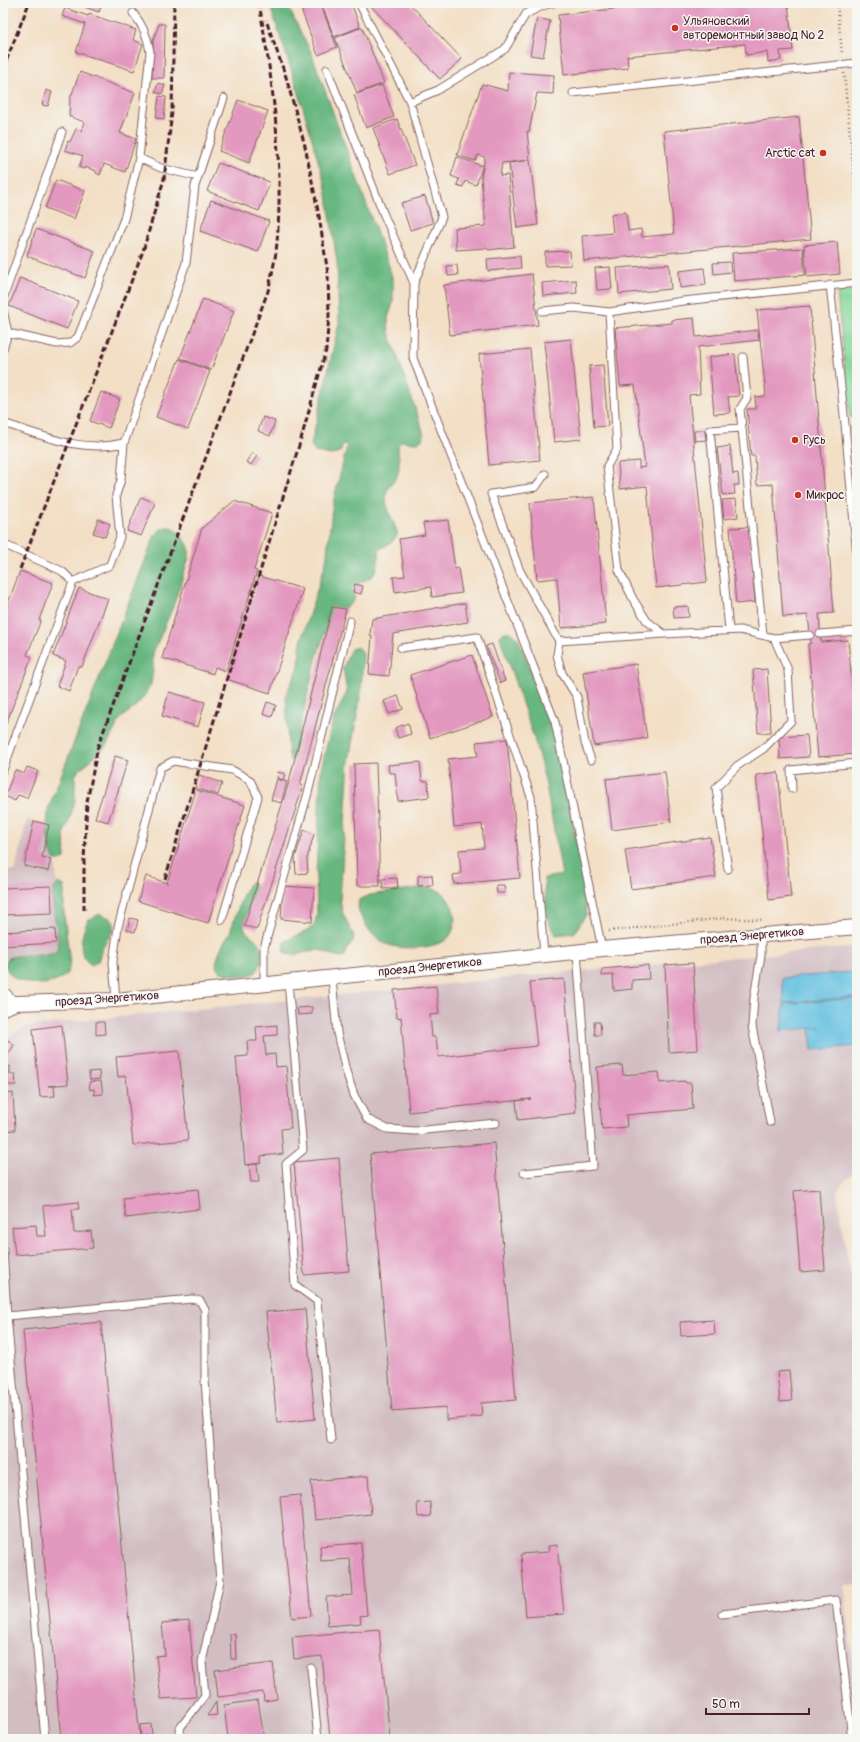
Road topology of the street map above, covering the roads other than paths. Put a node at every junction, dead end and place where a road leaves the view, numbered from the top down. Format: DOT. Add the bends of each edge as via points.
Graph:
graph roads {
  1 [pos="359,3"];
  2 [pos="553,3"];
  3 [pos="132,13"];
  4 [pos="857,63"];
  5 [pos="327,69"];
  6 [pos="573,93"];
  7 [pos="224,98"];
  8 [pos="410,102"];
  9 [pos="62,132"];
  10 [pos="139,158"];
  11 [pos="198,177"];
  12 [pos="857,282"];
  13 [pos="414,283"];
  14 [pos="830,285"];
  15 [pos="3,299"];
  16 [pos="3,310"];
  17 [pos="542,311"];
  18 [pos="609,312"];
  19 [pos="8,333"];
  20 [pos="3,349"];
  21 [pos="743,357"];
  22 [pos="3,423"];
  23 [pos="742,428"];
  24 [pos="124,442"];
  25 [pos="545,474"];
  26 [pos="3,544"];
  27 [pos="857,556"];
  28 [pos="73,582"];
  29 [pos="350,621"];
  30 [pos="729,630"];
  31 [pos="857,631"];
  32 [pos="664,634"];
  33 [pos="820,634"];
  34 [pos="763,635"];
  35 [pos="810,635"];
  36 [pos="774,638"];
  37 [pos="559,642"];
  38 [pos="401,648"];
  39 [pos="591,760"];
  40 [pos="857,763"];
  41 [pos="3,770"];
  42 [pos="792,789"];
  43 [pos="728,869"];
  44 [pos="222,920"];
  45 [pos="857,927"];
  46 [pos="761,935"];
  47 [pos="602,949"];
  48 [pos="577,952"];
  49 [pos="544,955"];
  50 [pos="332,978"];
  51 [pos="288,982"];
  52 [pos="264,984"];
  53 [pos="3,989"];
  54 [pos="116,1000"];
  55 [pos="9,1006"];
  56 [pos="770,1122"];
  57 [pos="496,1123"];
  58 [pos="524,1173"];
  59 [pos="3,1248"];
  60 [pos="7,1316"];
  61 [pos="330,1440"];
  62 [pos="722,1614"];
  63 [pos="311,1668"];
  64 [pos="45,1739"];
  65 [pos="180,1739"];
  66 [pos="318,1739"];
  67 [pos="852,1739"];
  1 -- 8 [label="lane"];
  2 -- 8 [label="lane" via="526,14 505,48 438,90"];
  3 -- 10 [label="lane" via="148,37 150,52"];
  4 -- 6 [label="lane"];
  5 -- 13 [label="lane" via="384,215"];
  7 -- 11 [label="lane"];
  8 -- 13 [label="lane" via="442,217"];
  9 -- 15 [label="lane"];
  10 -- 11 [label="lane" via="160,168"];
  10 -- 19 [label="lane" via="124,219 78,337 70,343 57,344"];
  11 -- 24 [label="lane" via="186,264"];
  12 -- 14 [label="lane"];
  13 -- 47 [label="lane" via="413,358 555,722"];
  14 -- 18 [label="lane"];
  14 -- 27 [label="lane"];
  16 -- 19 [label="lane"];
  17 -- 18 [label="lane" via="574,308"];
  18 -- 32 [label="lane" via="617,449 607,466 619,570 633,600 647,621"];
  19 -- 20 [label="lane"];
  21 -- 23 [label="lane" via="747,398 740,410"];
  22 -- 24 [label="lane" via="68,444 88,447 110,446"];
  23 -- 30 [label="lane" via="710,430"];
  23 -- 34 [label="lane"];
  24 -- 28 [label="lane" via="121,480 116,495 120,537 118,544 110,565"];
  25 -- 37 [label="lane" via="536,487 491,494 520,571"];
  26 -- 28 [label="lane" via="62,571"];
  28 -- 41 [label="lane"];
  29 -- 52 [label="lane" via="308,793 264,948"];
  30 -- 32 [label="lane"];
  30 -- 34 [label="lane"];
  31 -- 33 [label="lane"];
  32 -- 37 [label="lane"];
  34 -- 36 [label="lane"];
  35 -- 36 [label="lane"];
  36 -- 43 [label="lane" via="788,670 791,721 763,749 737,766 716,788"];
  37 -- 39 [label="lane" via="557,655 562,673 577,697"];
  38 -- 49 [label="lane" via="477,637 531,797"];
  40 -- 42 [label="lane" via="791,770"];
  44 -- 54 [label="lane" via="258,798 250,780 232,770 173,761 160,768 118,927 113,962"];
  45 -- 46 [label="street, проезд Энергетиков"];
  46 -- 47 [label="street, проезд Энергетиков"];
  46 -- 56 [label="lane" via="752,1026"];
  47 -- 48 [label="street, проезд Энергетиков"];
  48 -- 49 [label="street, проезд Энергетиков"];
  48 -- 58 [label="lane" via="593,1166"];
  49 -- 50 [label="street, проезд Энергетиков"];
  50 -- 51 [label="street, проезд Энергетиков"];
  50 -- 57 [label="lane" via="337,1033 346,1070 354,1095 367,1119 387,1129 415,1131"];
  51 -- 52 [label="street, проезд Энергетиков"];
  51 -- 61 [label="lane" via="303,1150 286,1164 295,1285 317,1301"];
  52 -- 54 [label="street, проезд Энергетиков"];
  53 -- 55 [label="lane"];
  54 -- 55 [label="street, проезд Энергетиков"];
  59 -- 60 [label="lane"];
  60 -- 64 [label="lane"];
  60 -- 65 [label="lane" via="192,1299 200,1301 205,1310 205,1380 220,1581 202,1662 204,1695 180,1728"];
  62 -- 67 [label="lane" via="836,1600"];
  63 -- 66 [label="lane"];
}
